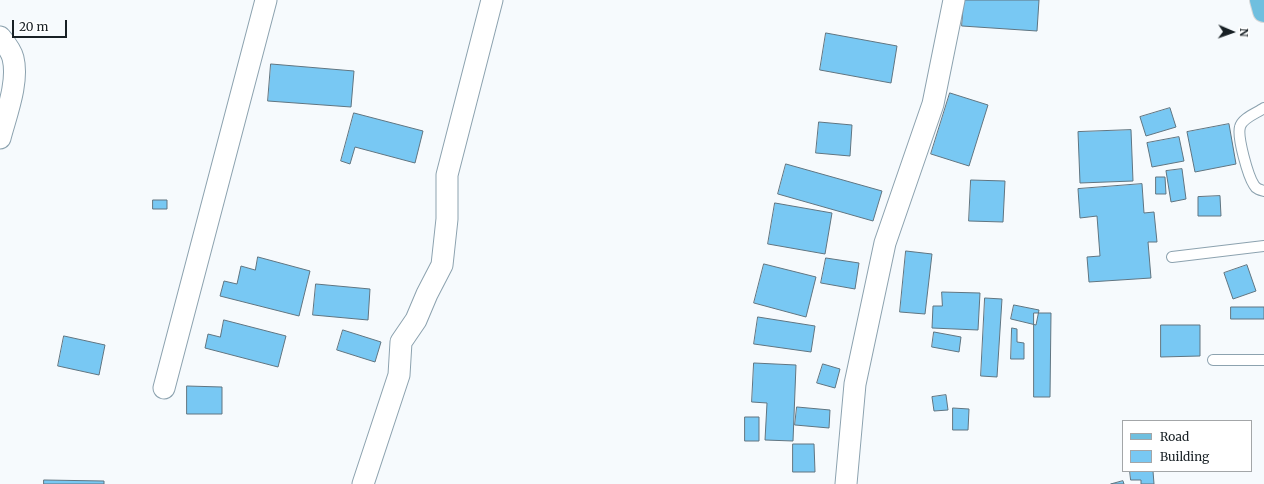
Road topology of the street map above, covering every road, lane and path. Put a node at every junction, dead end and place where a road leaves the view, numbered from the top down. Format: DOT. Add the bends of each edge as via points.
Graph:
graph roads {
  1 [pos="266,0"];
  2 [pos="492,0"];
  3 [pos="954,0"];
  4 [pos="1261,0"];
  5 [pos="1264,11"];
  6 [pos="0,37"];
  7 [pos="1264,108"];
  8 [pos="0,138"];
  9 [pos="1264,191"];
  10 [pos="1264,246"];
  11 [pos="1172,257"];
  12 [pos="1213,360"];
  13 [pos="1264,360"];
  14 [pos="164,388"];
  15 [pos="363,484"];
  16 [pos="846,484"];
  1 -- 14 [label="street"];
  2 -- 15 [label="street" via="446,175 447,219 442,265 416,320 401,342 399,375"];
  3 -- 16 [label="street" via="933,104 885,243 855,384"];
  4 -- 5 [label="main road"];
  6 -- 8 [label="street" via="13,58 14,79"];
  7 -- 9 [label="lane" via="1243,121 1239,128 1244,160 1253,184 1257,189"];
  10 -- 11 [label="lane"];
  12 -- 13 [label="lane"];
}
